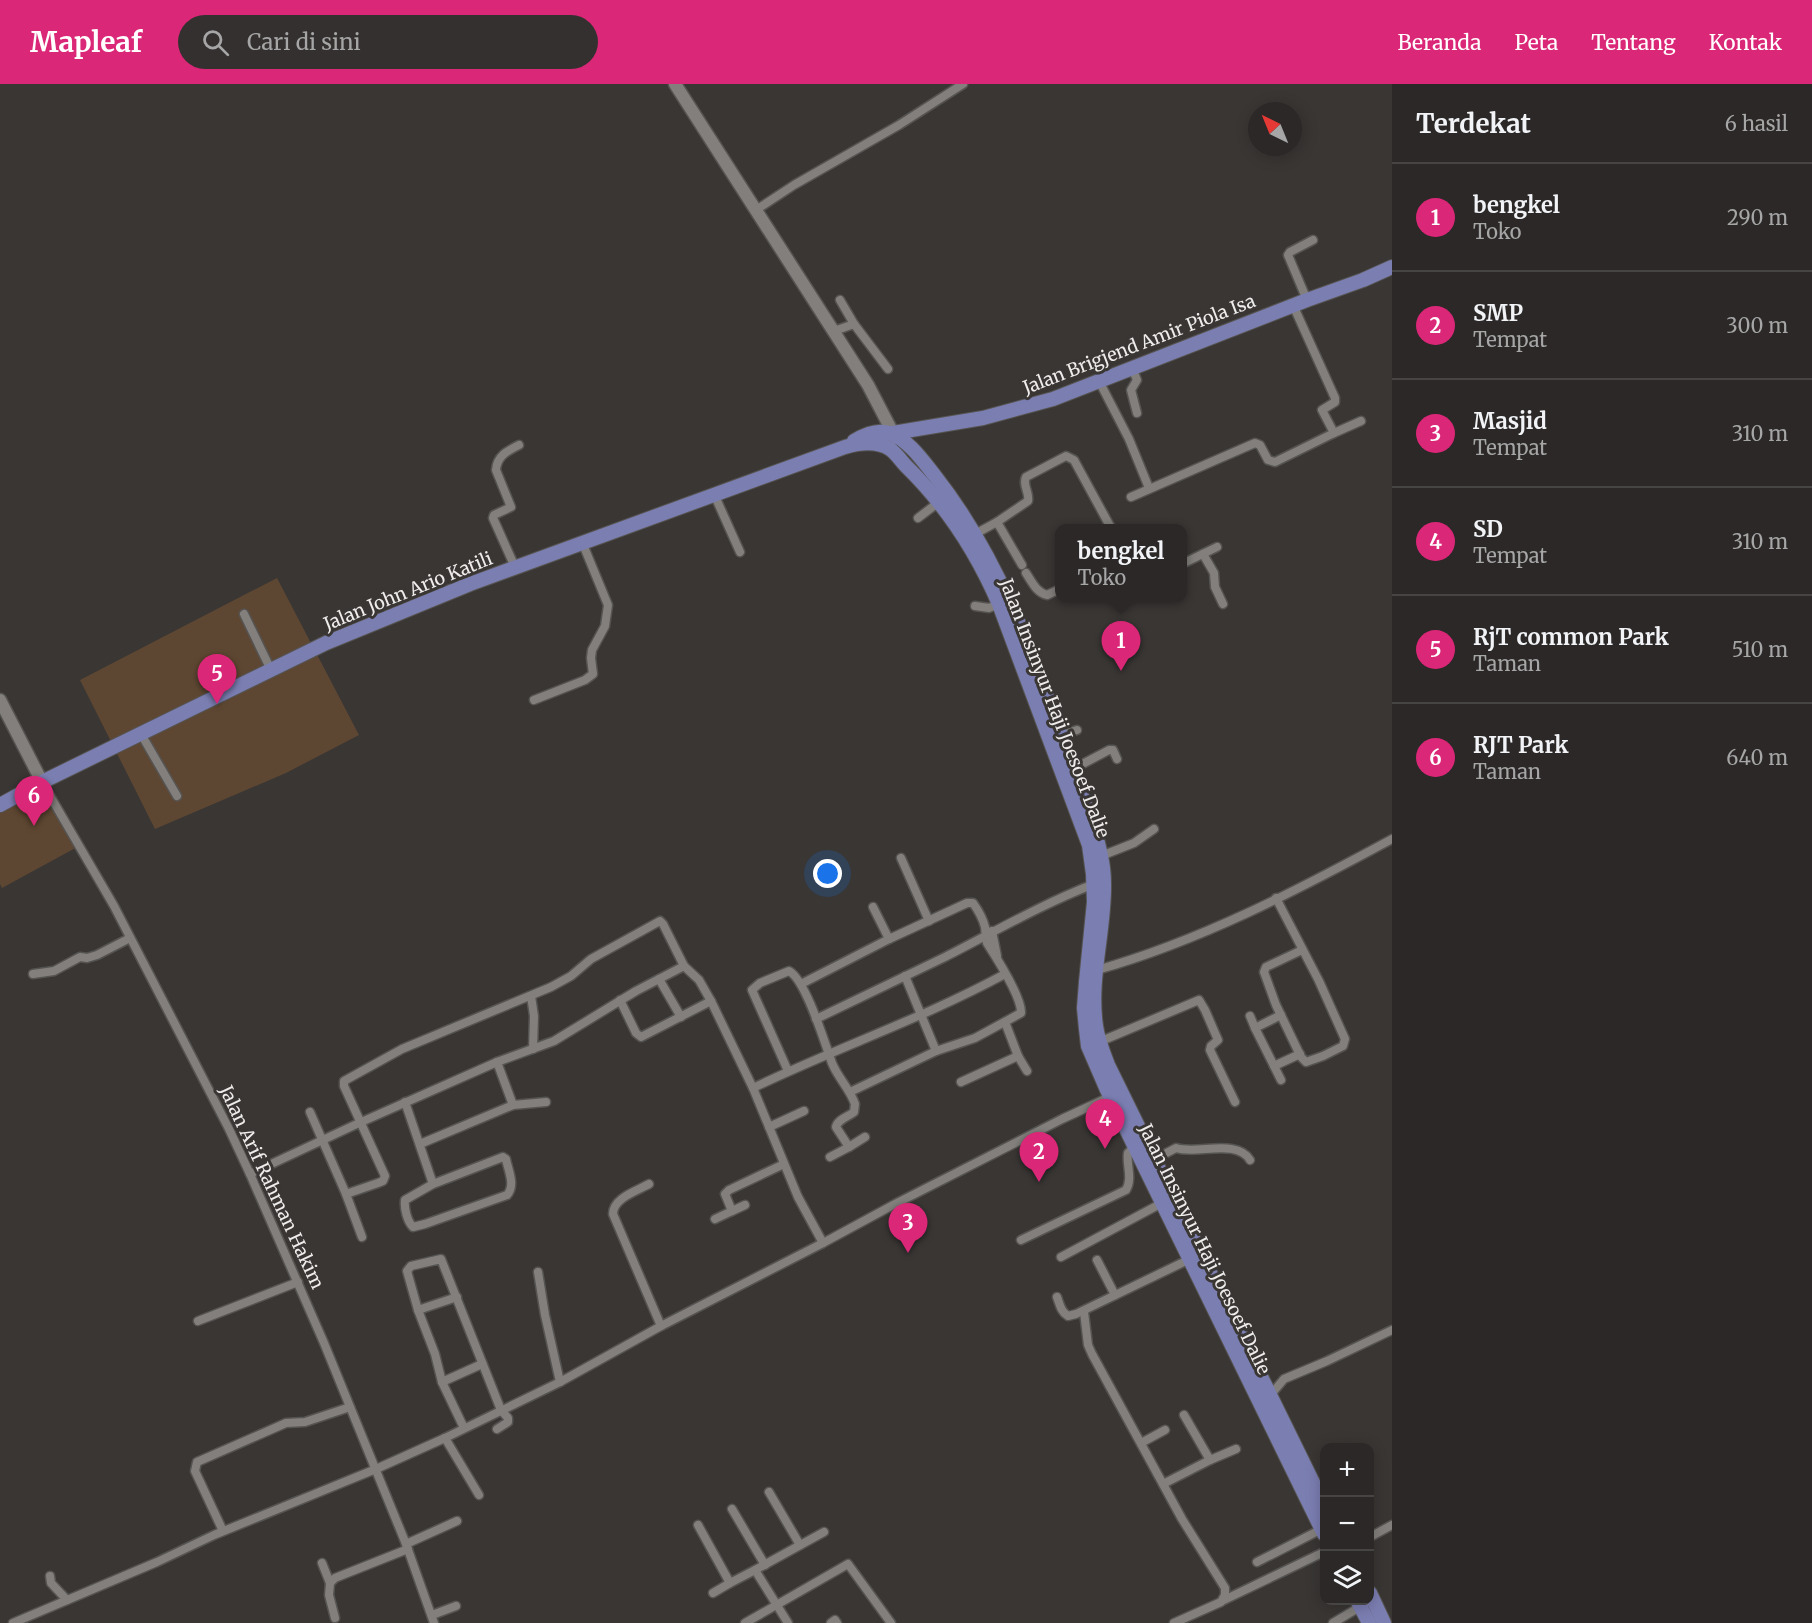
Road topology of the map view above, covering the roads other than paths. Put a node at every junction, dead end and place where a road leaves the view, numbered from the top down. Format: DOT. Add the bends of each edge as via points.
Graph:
graph roads {
  1 [pos="675,84"];
  2 [pos="963,84"];
  3 [pos="756,210"];
  4 [pos="1312,240"];
  5 [pos="1392,267"];
  6 [pos="840,300"];
  7 [pos="1307,300"];
  8 [pos="1293,305"];
  9 [pos="854,324"];
  10 [pos="834,331"];
  11 [pos="1132,368"];
  12 [pos="888,369"];
  13 [pos="1099,381"];
  14 [pos="1137,413"];
  15 [pos="1361,421"];
  16 [pos="1334,433"];
  17 [pos="893,434"];
  18 [pos="519,445"];
  19 [pos="845,447"];
  20 [pos="889,449"];
  21 [pos="1149,488"];
  22 [pos="714,494"];
  23 [pos="1131,497"];
  24 [pos="939,502"];
  25 [pos="918,518"];
  26 [pos="997,522"];
  27 [pos="1109,524"];
  28 [pos="975,534"];
  29 [pos="582,542"];
  30 [pos="1217,547"];
  31 [pos="740,552"];
  32 [pos="1203,554"];
  33 [pos="1187,562"];
  34 [pos="515,567"];
  35 [pos="1055,591"];
  36 [pos="999,604"];
  37 [pos="1223,604"];
  38 [pos="975,606"];
  39 [pos="244,614"];
  40 [pos="271,670"];
  41 [pos="0,700"];
  42 [pos="534,700"];
  43 [pos="1077,730"];
  44 [pos="141,734"];
  45 [pos="1061,735"];
  46 [pos="1117,759"];
  47 [pos="1073,769"];
  48 [pos="42,782"];
  49 [pos="177,796"];
  50 [pos="0,805"];
  51 [pos="1154,829"];
  52 [pos="1392,839"];
  53 [pos="1101,856"];
  54 [pos="901,858"];
  55 [pos="1094,884"];
  56 [pos="1276,898"];
  57 [pos="873,907"];
  58 [pos="929,921"];
  59 [pos="989,933"];
  60 [pos="130,938"];
  61 [pos="889,939"];
  62 [pos="72,948"];
  63 [pos="1302,950"];
  64 [pos="80,957"];
  65 [pos="684,966"];
  66 [pos="1097,970"];
  67 [pos="33,974"];
  68 [pos="1005,974"];
  69 [pos="905,976"];
  70 [pos="659,980"];
  71 [pos="801,984"];
  72 [pos="531,996"];
  73 [pos="620,1000"];
  74 [pos="711,1001"];
  75 [pos="921,1015"];
  76 [pos="1250,1016"];
  77 [pos="1281,1016"];
  78 [pos="681,1017"];
  79 [pos="816,1019"];
  80 [pos="1005,1022"];
  81 [pos="1256,1028"];
  82 [pos="1099,1042"];
  83 [pos="533,1049"];
  84 [pos="936,1051"];
  85 [pos="829,1053"];
  86 [pos="1299,1054"];
  87 [pos="1018,1056"];
  88 [pos="497,1062"];
  89 [pos="1274,1066"];
  90 [pos="788,1071"];
  91 [pos="1027,1071"];
  92 [pos="1281,1080"];
  93 [pos="961,1082"];
  94 [pos="753,1088"];
  95 [pos="850,1092"];
  96 [pos="1117,1095"];
  97 [pos="405,1102"];
  98 [pos="546,1102"];
  99 [pos="1235,1102"];
  100 [pos="513,1105"];
  101 [pos="804,1111"];
  102 [pos="310,1112"];
  103 [pos="359,1123"];
  104 [pos="769,1127"];
  105 [pos="865,1137"];
  106 [pos="324,1141"];
  107 [pos="420,1144"];
  108 [pos="1135,1146"];
  109 [pos="849,1147"];
  110 [pos="830,1157"];
  111 [pos="1155,1159"];
  112 [pos="1250,1160"];
  113 [pos="784,1164"];
  114 [pos="250,1174"];
  115 [pos="433,1184"];
  116 [pos="650,1184"];
  117 [pos="346,1194"];
  118 [pos="1162,1203"];
  119 [pos="745,1205"];
  120 [pos="732,1211"];
  121 [pos="715,1219"];
  122 [pos="362,1237"];
  123 [pos="1021,1240"];
  124 [pos="823,1244"];
  125 [pos="1060,1257"];
  126 [pos="1190,1259"];
  127 [pos="1097,1260"];
  128 [pos="538,1272"];
  129 [pos="298,1282"];
  130 [pos="1115,1295"];
  131 [pos="457,1297"];
  132 [pos="1057,1297"];
  133 [pos="418,1310"];
  134 [pos="1084,1312"];
  135 [pos="198,1321"];
  136 [pos="661,1326"];
  137 [pos="1392,1330"];
  138 [pos="482,1364"];
  139 [pos="442,1382"];
  140 [pos="560,1382"];
  141 [pos="1266,1400"];
  142 [pos="350,1407"];
  143 [pos="501,1410"];
  144 [pos="1184,1415"];
  145 [pos="464,1428"];
  146 [pos="496,1429"];
  147 [pos="1165,1430"];
  148 [pos="445,1438"];
  149 [pos="1141,1443"];
  150 [pos="1236,1449"];
  151 [pos="1210,1460"];
  152 [pos="376,1469"];
  153 [pos="1163,1484"];
  154 [pos="769,1492"];
  155 [pos="479,1495"];
  156 [pos="1320,1498"];
  157 [pos="732,1509"];
  158 [pos="457,1521"];
  159 [pos="1320,1524"];
  160 [pos="698,1525"];
  161 [pos="1392,1525"];
  162 [pos="223,1532"];
  163 [pos="824,1532"];
  164 [pos="1320,1532"];
  165 [pos="1374,1536"];
  166 [pos="800,1545"];
  167 [pos="407,1546"];
  168 [pos="1320,1554"];
  169 [pos="1257,1562"];
  170 [pos="322,1563"];
  171 [pos="765,1565"];
  172 [pos="755,1570"];
  173 [pos="50,1576"];
  174 [pos="330,1583"];
  175 [pos="730,1583"];
  176 [pos="713,1593"];
  177 [pos="68,1600"];
  178 [pos="1224,1600"];
  179 [pos="777,1605"];
  180 [pos="1358,1605"];
  181 [pos="1366,1605"];
  182 [pos="1369,1605"];
  183 [pos="456,1606"];
  184 [pos="335,1618"];
  185 [pos="433,1619"];
  186 [pos="14,1623"];
  187 [pos="745,1623"];
  188 [pos="788,1623"];
  189 [pos="831,1623"];
  190 [pos="837,1623"];
  191 [pos="891,1623"];
  192 [pos="1174,1623"];
  193 [pos="1333,1623"];
  194 [pos="1369,1623"];
  195 [pos="1384,1623"];
  1 -- 3 [label="street"];
  2 -- 3 [label="street"];
  3 -- 10 [label="street"];
  4 -- 7 [label="street" via="1288,255"];
  5 -- 7 [label="main road, Jalan Brigjend Amir Piola Isa"];
  6 -- 9 [label="street"];
  7 -- 8 [label="main road, Jalan Brigjend Amir Piola Isa"];
  8 -- 11 [label="main road, Jalan Brigjend Amir Piola Isa"];
  8 -- 16 [label="street" via="1335,398 1322,410"];
  9 -- 10 [label="street"];
  9 -- 12 [label="street"];
  10 -- 17 [label="street"];
  11 -- 13 [label="main road, Jalan Brigjend Amir Piola Isa"];
  11 -- 14 [label="street" via="1137,380 1131,390"];
  13 -- 17 [label="main road, Jalan Brigjend Amir Piola Isa" via="1002,413"];
  13 -- 21 [label="street"];
  15 -- 16 [label="street"];
  16 -- 21 [label="street" via="1275,462 1268,460 1255,443"];
  17 -- 19 [label="main road, Jalan John Ario Katili" via="874,432"];
  17 -- 20 [label="street"];
  17 -- 28 [label="main road, Jalan Insinyur Haji Joesoef Dalie" via="923,461"];
  18 -- 34 [label="street" via="504,453 496,464 511,507 493,518"];
  19 -- 20 [label="main road, Jalan John Ario Katili" via="864,443"];
  19 -- 22 [label="main road, Jalan John Ario Katili"];
  20 -- 24 [label="main road, Jalan Insinyur Haji Joesoef Dalie"];
  21 -- 23 [label="street"];
  22 -- 29 [label="main road, Jalan John Ario Katili"];
  22 -- 31 [label="street"];
  24 -- 25 [label="street"];
  24 -- 36 [label="main road, Jalan Insinyur Haji Joesoef Dalie" via="988,578"];
  26 -- 27 [label="street" via="1028,501 1026,477 1066,456 1074,460"];
  26 -- 28 [label="street"];
  26 -- 35 [label="street" via="1035,588 1047,596"];
  28 -- 45 [label="main road, Jalan Insinyur Haji Joesoef Dalie" via="1007,596"];
  29 -- 34 [label="main road, Jalan John Ario Katili"];
  29 -- 42 [label="street" via="608,605 604,626 592,650 593,674"];
  30 -- 32 [label="street"];
  32 -- 33 [label="street"];
  32 -- 37 [label="street" via="1214,573"];
  34 -- 40 [label="main road, Jalan John Ario Katili" via="326,643"];
  36 -- 38 [label="street" via="989,608"];
  36 -- 55 [label="main road, Jalan Insinyur Haji Joesoef Dalie" via="1089,845"];
  39 -- 40 [label="street"];
  40 -- 44 [label="main road, Jalan John Ario Katili"];
  41 -- 48 [label="street"];
  43 -- 45 [label="street"];
  44 -- 48 [label="main road, Jalan John Ario Katili"];
  44 -- 49 [label="street"];
  45 -- 47 [label="main road, Jalan Insinyur Haji Joesoef Dalie"];
  46 -- 47 [label="street" via="1109,750"];
  47 -- 53 [label="main road, Jalan Insinyur Haji Joesoef Dalie"];
  48 -- 50 [label="main road, Jalan John Ario Katili"];
  48 -- 60 [label="street, Jalan Arif Rahman Hakim"];
  51 -- 53 [label="street" via="1134,843"];
  52 -- 56 [label="street"];
  53 -- 66 [label="main road, Jalan Insinyur Haji Joesoef Dalie" via="1104,893"];
  54 -- 58 [label="street"];
  55 -- 59 [label="street"];
  55 -- 96 [label="main road, Jalan Insinyur Haji Joesoef Dalie" via="1084,1008 1086,1029 1088,1046"];
  56 -- 63 [label="street"];
  56 -- 66 [label="street" via="1147,954"];
  57 -- 61 [label="street"];
  58 -- 59 [label="street" via="973,903"];
  58 -- 61 [label="street"];
  59 -- 68 [label="street"];
  59 -- 69 [label="street"];
  60 -- 64 [label="street" via="90,958"];
  60 -- 114 [label="street, Jalan Arif Rahman Hakim"];
  61 -- 71 [label="street"];
  62 -- 64 [label="street"];
  63 -- 77 [label="street" via="1264,969"];
  63 -- 86 [label="street" via="1346,1041 1343,1046 1306,1062"];
  64 -- 67 [label="street" via="54,971"];
  65 -- 70 [label="street"];
  65 -- 72 [label="street" via="660,921"];
  65 -- 74 [label="street" via="699,980"];
  66 -- 82 [label="main road, Jalan Insinyur Haji Joesoef Dalie" via="1095,1010"];
  68 -- 75 [label="street"];
  68 -- 80 [label="street" via="1022,1011"];
  69 -- 75 [label="street"];
  69 -- 79 [label="street"];
  70 -- 73 [label="street"];
  70 -- 78 [label="street"];
  71 -- 79 [label="street"];
  71 -- 90 [label="street" via="786,971 752,990"];
  72 -- 83 [label="street"];
  72 -- 103 [label="street" via="402,1049 345,1080"];
  73 -- 78 [label="street" via="641,1037"];
  73 -- 83 [label="street" via="554,1041"];
  74 -- 78 [label="street"];
  74 -- 94 [label="street"];
  75 -- 84 [label="street"];
  75 -- 85 [label="street"];
  76 -- 81 [label="street"];
  77 -- 81 [label="street"];
  77 -- 86 [label="street"];
  79 -- 85 [label="street"];
  80 -- 84 [label="street" via="975,1038"];
  80 -- 87 [label="street"];
  81 -- 89 [label="street"];
  82 -- 96 [label="main road, Jalan Insinyur Haji Joesoef Dalie"];
  82 -- 99 [label="street" via="1198,1000 1218,1040 1210,1050"];
  83 -- 88 [label="street"];
  84 -- 95 [label="street"];
  85 -- 90 [label="street"];
  85 -- 95 [label="street"];
  86 -- 89 [label="street"];
  87 -- 91 [label="street"];
  87 -- 93 [label="street"];
  88 -- 97 [label="street"];
  88 -- 100 [label="street"];
  89 -- 92 [label="street"];
  90 -- 94 [label="street"];
  94 -- 104 [label="street"];
  95 -- 109 [label="street" via="855,1109 836,1127"];
  96 -- 108 [label="main road, Jalan Insinyur Haji Joesoef Dalie"];
  96 -- 111 [label="main road, Jalan Insinyur Haji Joesoef Dalie"];
  96 -- 124 [label="street" via="895,1204"];
  97 -- 103 [label="street"];
  97 -- 107 [label="street"];
  98 -- 100 [label="street"];
  100 -- 107 [label="street"];
  101 -- 104 [label="street"];
  102 -- 106 [label="street"];
  103 -- 106 [label="street"];
  103 -- 117 [label="street" via="384,1179"];
  104 -- 113 [label="street"];
  105 -- 109 [label="street"];
  106 -- 114 [label="street"];
  106 -- 117 [label="street"];
  107 -- 115 [label="street"];
  108 -- 118 [label="main road, Jalan Insinyur Haji Joesoef Dalie"];
  108 -- 123 [label="street" via="1128,1153 1130,1175 1126,1190"];
  109 -- 110 [label="street"];
  111 -- 112 [label="street" via="1176,1148 1212,1148 1240,1150"];
  111 -- 141 [label="main road, Jalan Insinyur Haji Joesoef Dalie"];
  113 -- 120 [label="street" via="726,1192"];
  113 -- 124 [label="street"];
  114 -- 129 [label="street, Jalan Arif Rahman Hakim"];
  115 -- 115 [label="street" via="405,1200 413,1227 507,1195 512,1184 503,1157"];
  116 -- 136 [label="street" via="617,1202 612,1214"];
  117 -- 122 [label="street"];
  118 -- 125 [label="street"];
  118 -- 126 [label="main road, Jalan Insinyur Haji Joesoef Dalie"];
  119 -- 120 [label="street"];
  120 -- 121 [label="street"];
  124 -- 136 [label="street"];
  126 -- 130 [label="street"];
  126 -- 141 [label="main road, Jalan Insinyur Haji Joesoef Dalie"];
  127 -- 130 [label="street"];
  128 -- 140 [label="street"];
  129 -- 135 [label="street"];
  129 -- 142 [label="street, Jalan Arif Rahman Hakim"];
  130 -- 134 [label="street"];
  131 -- 133 [label="street"];
  131 -- 133 [label="street" via="441,1259 411,1266 407,1275"];
  131 -- 138 [label="street"];
  132 -- 134 [label="street" via="1065,1315"];
  133 -- 139 [label="street"];
  134 -- 149 [label="street" via="1088,1345"];
  136 -- 140 [label="street"];
  137 -- 141 [label="street" via="1284,1379"];
  138 -- 139 [label="street"];
  138 -- 143 [label="street"];
  139 -- 145 [label="street"];
  140 -- 143 [label="street"];
  141 -- 156 [label="main road, Jalan Insinyur Haji Joesoef Dalie"];
  141 -- 159 [label="main road, Jalan Insinyur Haji Joesoef Dalie"];
  142 -- 152 [label="street, Jalan Arif Rahman Hakim"];
  142 -- 162 [label="street" via="305,1422 286,1423 197,1462 195,1471"];
  143 -- 145 [label="street"];
  143 -- 146 [label="street" via="508,1422"];
  144 -- 151 [label="street"];
  145 -- 148 [label="street"];
  147 -- 149 [label="street"];
  148 -- 152 [label="street"];
  148 -- 155 [label="street"];
  149 -- 153 [label="street"];
  150 -- 151 [label="street"];
  151 -- 153 [label="street"];
  152 -- 162 [label="street"];
  152 -- 167 [label="street, Jalan Arif Rahman Hakim"];
  153 -- 178 [label="street" via="1225,1588"];
  154 -- 166 [label="street"];
  157 -- 171 [label="street"];
  158 -- 167 [label="street"];
  160 -- 175 [label="street"];
  161 -- 165 [label="street"];
  162 -- 177 [label="street"];
  163 -- 166 [label="street"];
  164 -- 169 [label="street"];
  166 -- 171 [label="street"];
  167 -- 174 [label="street"];
  167 -- 185 [label="street, Jalan Arif Rahman Hakim"];
  168 -- 178 [label="street"];
  170 -- 174 [label="street"];
  171 -- 172 [label="street"];
  172 -- 175 [label="street"];
  172 -- 179 [label="street"];
  173 -- 177 [label="street" via="51,1583"];
  174 -- 184 [label="street" via="328,1595"];
  175 -- 176 [label="street"];
  177 -- 186 [label="street"];
  178 -- 192 [label="street"];
  179 -- 187 [label="street"];
  179 -- 188 [label="street"];
  179 -- 191 [label="street" via="848,1564"];
  180 -- 193 [label="street"];
  181 -- 194 [label="main road"];
  182 -- 195 [label="main road"];
  183 -- 185 [label="street"];
  189 -- 190 [label="street"];
}
